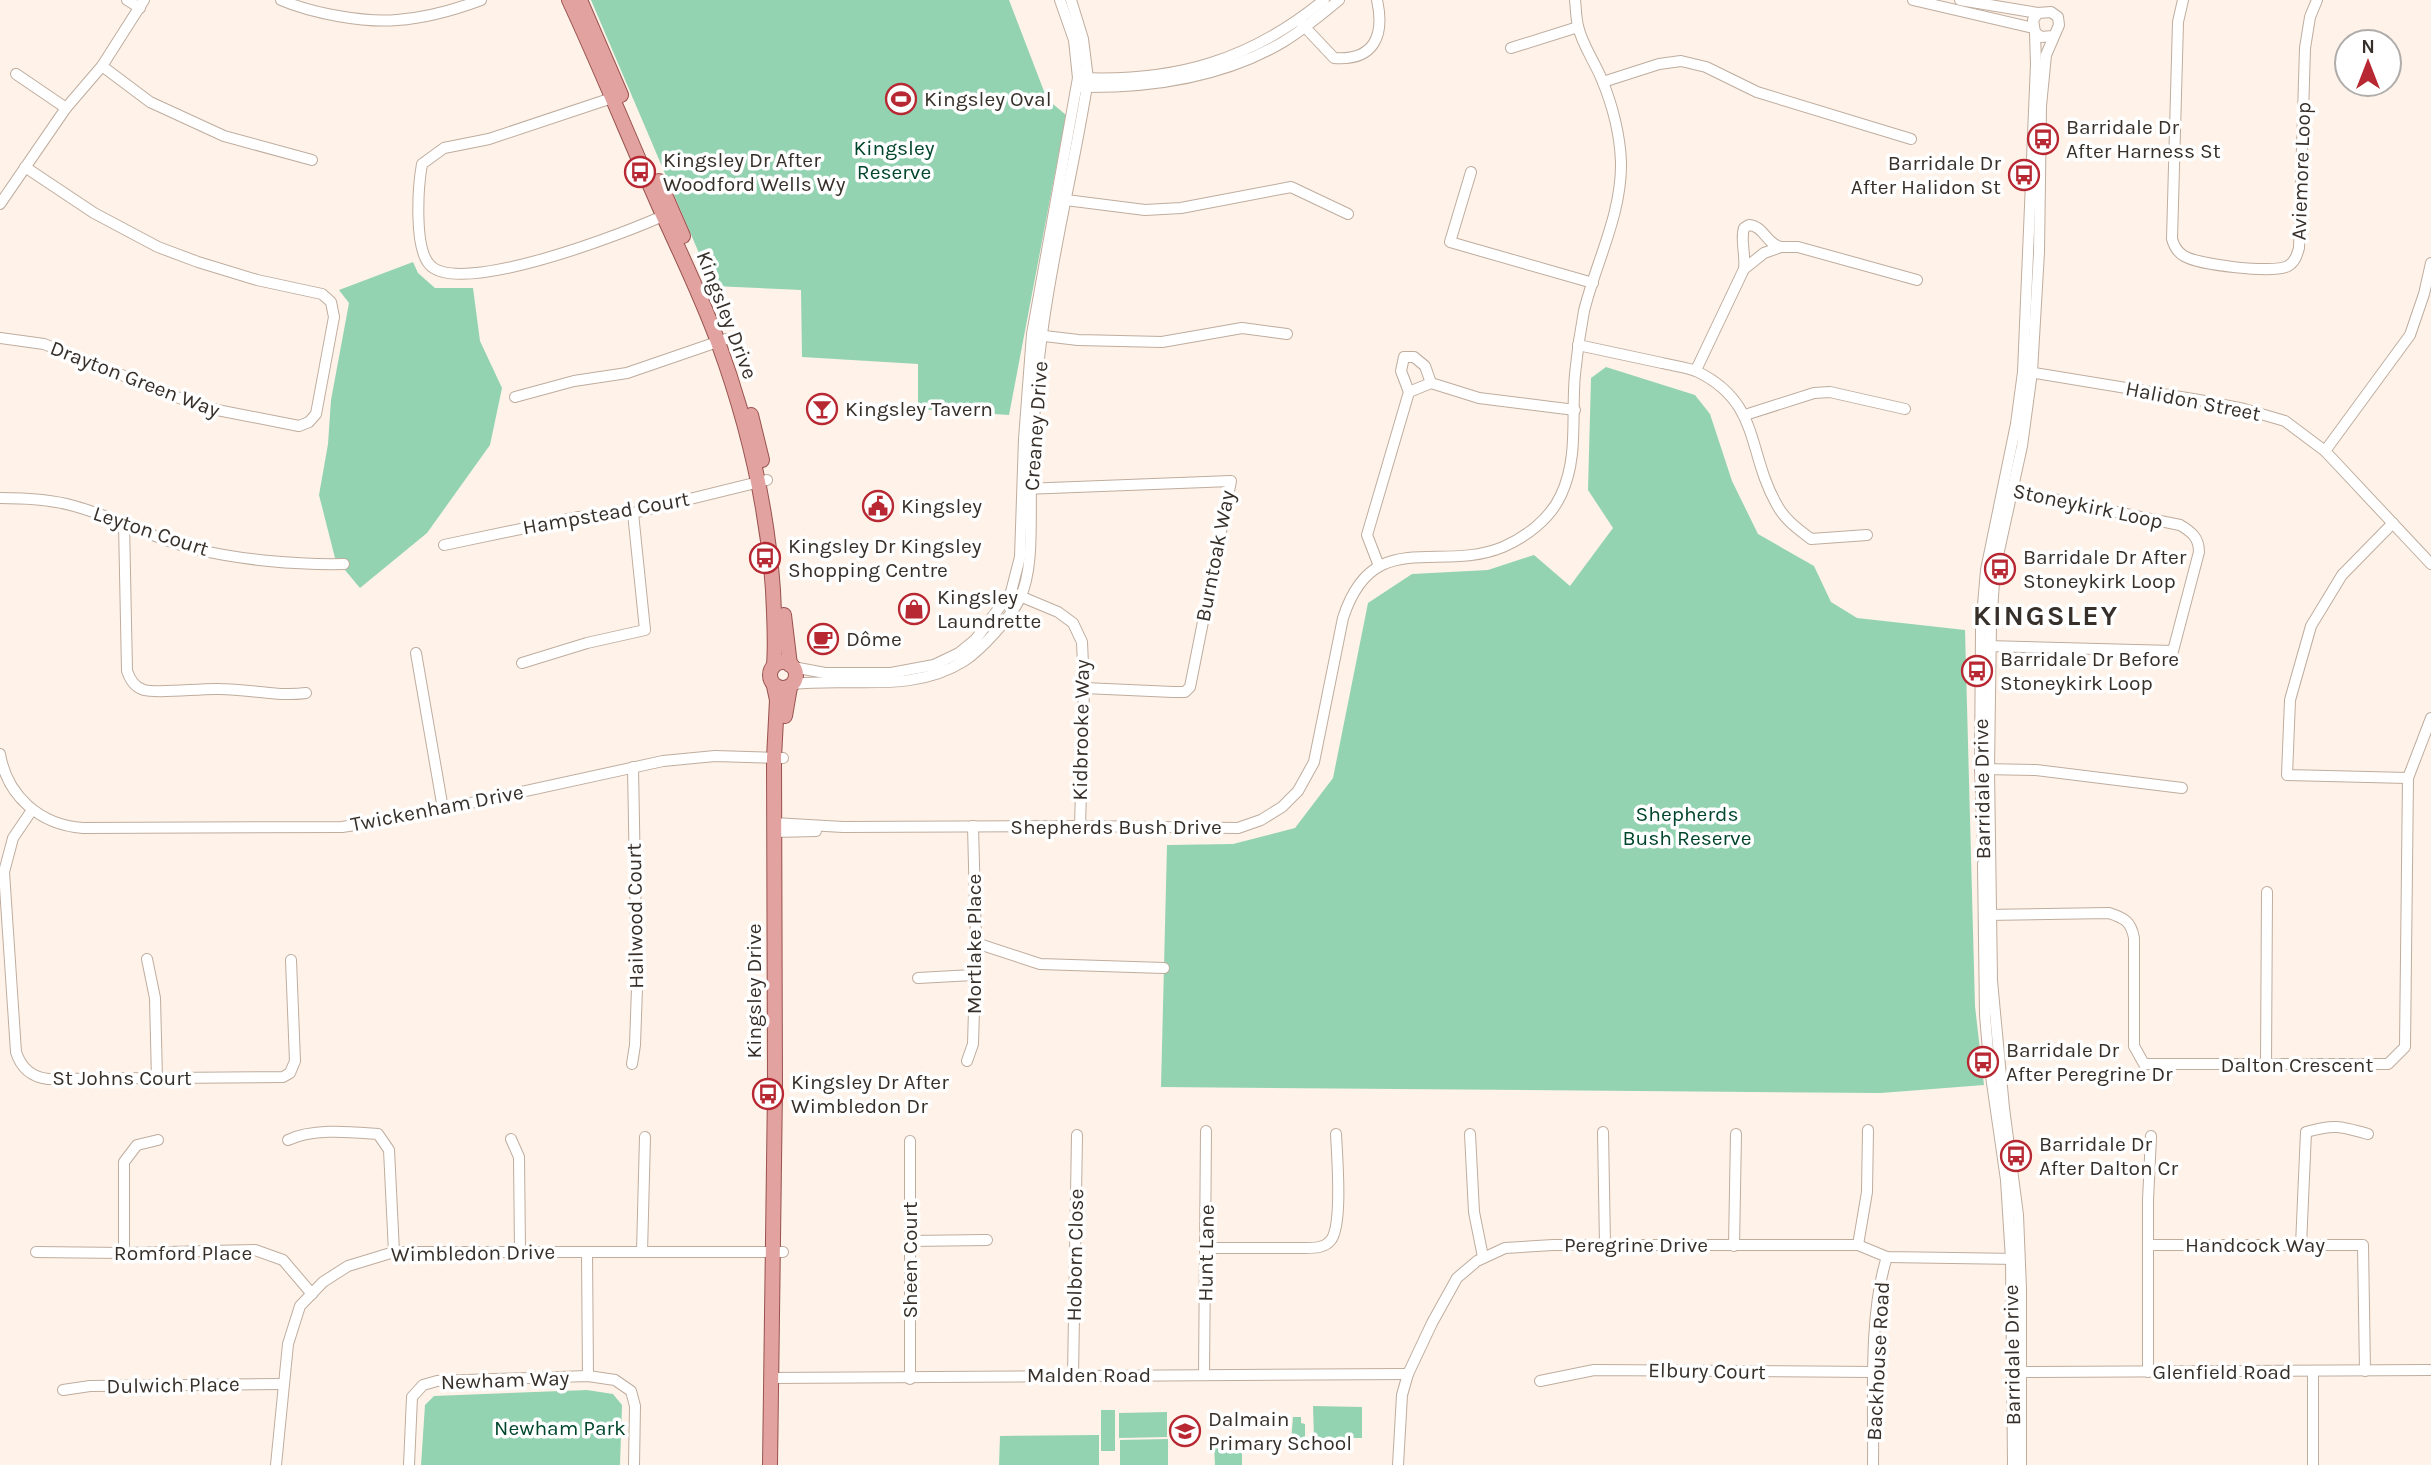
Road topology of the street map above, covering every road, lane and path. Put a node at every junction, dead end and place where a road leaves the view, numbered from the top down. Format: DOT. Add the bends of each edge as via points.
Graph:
graph roads {
  1 [pos="127,0"];
  2 [pos="281,0"];
  3 [pos="481,0"];
  4 [pos="569,0"];
  5 [pos="580,0"];
  6 [pos="1060,0"];
  7 [pos="1071,0"];
  8 [pos="1324,0"];
  9 [pos="1339,0"];
  10 [pos="1377,0"];
  11 [pos="1575,0"];
  12 [pos="1913,0"];
  13 [pos="1960,0"];
  14 [pos="2183,0"];
  15 [pos="2317,0"];
  16 [pos="143,4"];
  17 [pos="2045,6"];
  18 [pos="1302,24"];
  19 [pos="1578,27"];
  20 [pos="2034,30"];
  21 [pos="2053,36"];
  22 [pos="1511,48"];
  23 [pos="102,66"];
  24 [pos="16,74"];
  25 [pos="1603,82"];
  26 [pos="1082,83"];
  27 [pos="616,96"];
  28 [pos="66,108"];
  29 [pos="1911,139"];
  30 [pos="312,160"];
  31 [pos="25,167"];
  32 [pos="1471,172"];
  33 [pos="1060,199"];
  34 [pos="0,204"];
  35 [pos="668,213"];
  36 [pos="1348,214"];
  37 [pos="1781,247"];
  38 [pos="2431,263"];
  39 [pos="1744,269"];
  40 [pos="1917,280"];
  41 [pos="1593,283"];
  42 [pos="1287,334"];
  43 [pos="1037,335"];
  44 [pos="0,338"];
  45 [pos="722,341"];
  46 [pos="1578,345"];
  47 [pos="1696,370"];
  48 [pos="2028,372"];
  49 [pos="1432,383"];
  50 [pos="1409,392"];
  51 [pos="515,397"];
  52 [pos="1905,409"];
  53 [pos="1574,410"];
  54 [pos="1745,415"];
  55 [pos="2325,451"];
  56 [pos="762,481"];
  57 [pos="1026,489"];
  58 [pos="2006,490"];
  59 [pos="0,498"];
  60 [pos="633,513"];
  61 [pos="2393,523"];
  62 [pos="124,524"];
  63 [pos="1867,535"];
  64 [pos="444,545"];
  65 [pos="344,564"];
  66 [pos="2431,564"];
  67 [pos="1379,566"];
  68 [pos="1016,595"];
  69 [pos="1986,646"];
  70 [pos="415,653"];
  71 [pos="522,663"];
  72 [pos="775,665"];
  73 [pos="792,666"];
  74 [pos="792,685"];
  75 [pos="775,686"];
  76 [pos="1084,688"];
  77 [pos="306,693"];
  78 [pos="2431,718"];
  79 [pos="0,754"];
  80 [pos="779,758"];
  81 [pos="633,767"];
  82 [pos="1985,769"];
  83 [pos="2409,778"];
  84 [pos="2182,788"];
  85 [pos="443,809"];
  86 [pos="32,810"];
  87 [pos="973,826"];
  88 [pos="1080,826"];
  89 [pos="778,827"];
  90 [pos="2267,892"];
  91 [pos="1986,915"];
  92 [pos="976,943"];
  93 [pos="147,959"];
  94 [pos="291,960"];
  95 [pos="1164,968"];
  96 [pos="974,975"];
  97 [pos="918,978"];
  98 [pos="967,1061"];
  99 [pos="632,1064"];
  100 [pos="2266,1064"];
  101 [pos="157,1079"];
  102 [pos="1868,1130"];
  103 [pos="1206,1131"];
  104 [pos="1603,1132"];
  105 [pos="1336,1134"];
  106 [pos="1470,1134"];
  107 [pos="2368,1134"];
  108 [pos="1077,1135"];
  109 [pos="1736,1135"];
  110 [pos="2151,1136"];
  111 [pos="645,1137"];
  112 [pos="511,1139"];
  113 [pos="158,1140"];
  114 [pos="288,1140"];
  115 [pos="910,1141"];
  116 [pos="987,1240"];
  117 [pos="910,1241"];
  118 [pos="1605,1245"];
  119 [pos="1858,1245"];
  120 [pos="2148,1245"];
  121 [pos="2301,1245"];
  122 [pos="1734,1246"];
  123 [pos="1207,1248"];
  124 [pos="520,1251"];
  125 [pos="37,1252"];
  126 [pos="394,1252"];
  127 [pos="587,1252"];
  128 [pos="642,1252"];
  129 [pos="778,1252"];
  130 [pos="124,1253"];
  131 [pos="1483,1257"];
  132 [pos="1887,1257"];
  133 [pos="2016,1259"];
  134 [pos="312,1294"];
  135 [pos="2431,1370"];
  136 [pos="2365,1371"];
  137 [pos="1874,1372"];
  138 [pos="2017,1372"];
  139 [pos="2148,1372"];
  140 [pos="2313,1372"];
  141 [pos="1408,1374"];
  142 [pos="1205,1375"];
  143 [pos="588,1376"];
  144 [pos="1073,1376"];
  145 [pos="775,1379"];
  146 [pos="910,1379"];
  147 [pos="1540,1381"];
  148 [pos="282,1384"];
  149 [pos="63,1390"];
  150 [pos="276,1465"];
  151 [pos="409,1465"];
  152 [pos="634,1465"];
  153 [pos="769,1465"];
  154 [pos="779,1465"];
  155 [pos="1398,1465"];
  156 [pos="1873,1465"];
  157 [pos="2013,1465"];
  158 [pos="2021,1465"];
  159 [pos="2313,1465"];
  1 -- 16 [label="street"];
  2 -- 3 [label="street" via="337,16 396,21 452,11"];
  4 -- 27 [label="main road, Kingsley Drive"];
  5 -- 27 [label="main road, Kingsley Drive"];
  6 -- 26 [label="street, Creaney Drive"];
  7 -- 26 [label="street, Creaney Drive" via="1083,38"];
  8 -- 18 [label="street"];
  9 -- 18 [label="street"];
  10 -- 18 [label="street" via="1379,31 1362,56 1334,58"];
  11 -- 19 [label="street, Shepherds Bush Drive"];
  12 -- 20 [label="street"];
  13 -- 17 [label="street"];
  14 -- 15 [label="street, Aviemore Loop" via="2178,22 2174,247 2196,261 2269,270 2288,266 2298,255 2305,48"];
  16 -- 23 [label="street"];
  17 -- 20 [label="street" via="2033,20"];
  17 -- 21 [label="street" via="2059,25"];
  18 -- 26 [label="street" via="1194,68"];
  19 -- 22 [label="street"];
  19 -- 25 [label="street, Shepherds Bush Drive"];
  20 -- 21 [label="street" via="2041,37"];
  20 -- 48 [label="street, Barridale Drive"];
  21 -- 48 [label="street, Barridale Drive" via="2046,55 2041,106 2039,252"];
  23 -- 28 [label="street"];
  23 -- 30 [label="street" via="150,102 224,136"];
  24 -- 28 [label="street"];
  25 -- 29 [label="street" via="1681,61 1706,66 1757,92"];
  25 -- 41 [label="street, Shepherds Bush Drive" via="1621,162 1619,192"];
  26 -- 33 [label="street, Creaney Drive"];
  27 -- 35 [label="main road, Kingsley Drive"];
  27 -- 35 [label="street" via="489,139 444,148 422,164 419,225 425,257 434,269 445,272 485,272 596,243"];
  28 -- 31 [label="street"];
  31 -- 34 [label="street"];
  31 -- 44 [label="street, Drayton Green Way" via="94,214 159,247 257,280 322,294 331,303 334,317 316,414 299,426 202,407 44,344"];
  32 -- 41 [label="street" via="1451,242"];
  33 -- 36 [label="street" via="1144,210 1181,208 1291,187"];
  33 -- 43 [label="street, Creaney Drive"];
  35 -- 45 [label="main road, Kingsley Drive"];
  37 -- 39 [label="street" via="1764,253"];
  37 -- 39 [label="street" via="1773,245 1760,228 1749,225 1742,233"];
  37 -- 40 [label="street" via="1798,247"];
  38 -- 55 [label="street" via="2410,335"];
  39 -- 47 [label="street"];
  41 -- 46 [label="street, Shepherds Bush Drive"];
  42 -- 43 [label="street" via="1242,328 1162,342"];
  43 -- 57 [label="street, Creaney Drive"];
  45 -- 51 [label="street" via="627,373"];
  45 -- 56 [label="main road, Kingsley Drive" via="745,394"];
  46 -- 47 [label="street"];
  46 -- 53 [label="street, Shepherds Bush Drive"];
  47 -- 54 [label="street" via="1722,386"];
  48 -- 55 [label="street, Halidon Street" via="2244,409 2285,421"];
  48 -- 58 [label="street, Barridale Drive" via="2022,446"];
  49 -- 50 [label="street"];
  49 -- 50 [label="street" via="1425,366 1414,357 1404,357 1401,371"];
  49 -- 53 [label="street" via="1479,397"];
  50 -- 67 [label="street" via="1367,535"];
  52 -- 54 [label="street" via="1830,392"];
  53 -- 67 [label="street, Shepherds Bush Drive" via="1571,462 1561,496 1531,531 1484,553 1405,557"];
  54 -- 63 [label="street" via="1763,472 1789,523 1811,539"];
  55 -- 61 [label="street, Halidon Street"];
  56 -- 60 [label="street, Hampstead Court"];
  56 -- 72 [label="main road, Kingsley Drive"];
  56 -- 73 [label="main road, Kingsley Drive" via="780,563"];
  57 -- 68 [label="street, Creaney Drive" via="1029,558"];
  57 -- 76 [label="street, Burntoak Way" via="1231,481 1190,687 1185,692"];
  58 -- 69 [label="street, Barridale Drive" via="1986,570"];
  58 -- 69 [label="street, Stoneykirk Loop" via="2180,525 2199,542 2199,552 2173,652"];
  59 -- 62 [label="street, Leyton Court" via="66,503"];
  60 -- 64 [label="street, Hampstead Court" via="578,517"];
  60 -- 71 [label="street" via="645,630"];
  61 -- 66 [label="street, Halidon Street"];
  61 -- 83 [label="street" via="2342,575 2311,626 2290,700 2287,775"];
  62 -- 65 [label="street, Leyton Court" via="209,552"];
  62 -- 77 [label="street" via="127,671 138,688"];
  67 -- 88 [label="street, Shepherds Bush Drive" via="1350,597 1314,762 1298,791 1282,807 1238,828"];
  68 -- 73 [label="street, Creaney Drive" via="975,640 934,665 891,673 825,673"];
  68 -- 74 [label="street, Creaney Drive" via="982,647 948,669 905,682"];
  68 -- 76 [label="street, Kidbrooke Way" via="1073,623 1082,642"];
  69 -- 82 [label="street, Barridale Drive"];
  70 -- 85 [label="street"];
  72 -- 73 [label="main road"];
  72 -- 75 [label="main road" via="769,675"];
  73 -- 74 [label="main road" via="796,676"];
  74 -- 75 [label="main road"];
  74 -- 80 [label="main road, Kingsley Drive"];
  75 -- 80 [label="main road, Kingsley Drive"];
  76 -- 88 [label="street, Kidbrooke Way"];
  78 -- 83 [label="street, Dalton Crescent"];
  79 -- 86 [label="street, Twickenham Drive" via="11,786"];
  80 -- 81 [label="street, Twickenham Drive" via="687,758"];
  80 -- 89 [label="main road, Kingsley Drive"];
  81 -- 85 [label="street, Twickenham Drive"];
  81 -- 99 [label="street, Hailwood Court" via="637,988"];
  82 -- 84 [label="street" via="2036,770"];
  82 -- 91 [label="street, Barridale Drive"];
  83 -- 100 [label="street, Dalton Crescent" via="2405,1047 2388,1064"];
  85 -- 86 [label="street, Twickenham Drive" via="342,827 202,828 76,828"];
  86 -- 101 [label="street, St Johns Court" via="13,838 4,872 19,1062 43,1079"];
  87 -- 88 [label="street, Shepherds Bush Drive"];
  87 -- 89 [label="street, Shepherds Bush Drive"];
  87 -- 92 [label="street, Mortlake Place"];
  89 -- 129 [label="main road, Kingsley Drive"];
  90 -- 100 [label="street"];
  91 -- 100 [label="street, Dalton Crescent" via="2109,913 2121,917 2132,927 2134,938 2134,1046 2144,1064"];
  91 -- 133 [label="street, Barridale Drive" via="2018,1214"];
  92 -- 95 [label="street" via="1040,964"];
  92 -- 96 [label="street, Mortlake Place"];
  93 -- 101 [label="street" via="155,998"];
  94 -- 101 [label="street, St Johns Court" via="295,1061 290,1073 279,1078"];
  96 -- 97 [label="street"];
  96 -- 98 [label="street, Mortlake Place" via="973,1044"];
  102 -- 119 [label="street" via="1867,1192"];
  103 -- 123 [label="street, Hunt Lane"];
  104 -- 118 [label="street"];
  105 -- 123 [label="street" via="1338,1218 1331,1240 1321,1247"];
  106 -- 131 [label="street" via="1474,1212"];
  107 -- 121 [label="street" via="2328,1125 2306,1132"];
  108 -- 144 [label="street, Holborn Close"];
  109 -- 122 [label="street"];
  110 -- 120 [label="street"];
  111 -- 128 [label="street"];
  112 -- 124 [label="street" via="519,1157"];
  113 -- 130 [label="street" via="137,1145 124,1162"];
  114 -- 126 [label="street" via="337,1132 378,1134 388,1150"];
  115 -- 117 [label="street, Sheen Court"];
  116 -- 117 [label="street"];
  117 -- 146 [label="street, Sheen Court"];
  118 -- 122 [label="street, Peregrine Drive"];
  118 -- 131 [label="street, Peregrine Drive" via="1505,1248"];
  119 -- 122 [label="street, Peregrine Drive"];
  119 -- 132 [label="street, Peregrine Drive"];
  120 -- 121 [label="street, Handcock Way"];
  120 -- 139 [label="street"];
  121 -- 136 [label="street, Handcock Way" via="2364,1245"];
  123 -- 142 [label="street, Hunt Lane"];
  124 -- 126 [label="street, Wimbledon Drive"];
  124 -- 127 [label="street, Wimbledon Drive"];
  125 -- 130 [label="street, Romford Place"];
  126 -- 134 [label="street, Wimbledon Drive" via="348,1266"];
  127 -- 128 [label="street, Wimbledon Drive"];
  127 -- 143 [label="street, Newham Way"];
  128 -- 129 [label="street, Wimbledon Drive"];
  129 -- 145 [label="main road, Kingsley Drive"];
  130 -- 134 [label="street, Romford Place" via="255,1250 283,1260"];
  131 -- 141 [label="street, Peregrine Drive" via="1457,1278"];
  132 -- 133 [label="street, Peregrine Drive"];
  132 -- 137 [label="street, Backhouse Road" via="1880,1280"];
  133 -- 138 [label="street, Barridale Drive"];
  134 -- 148 [label="street, Wimbledon Drive" via="300,1306"];
  135 -- 136 [label="street, Glenfield Road"];
  136 -- 140 [label="street, Glenfield Road"];
  137 -- 147 [label="street, Elbury Court" via="1594,1370"];
  137 -- 156 [label="street, Backhouse Road"];
  138 -- 139 [label="street, Glenfield Road"];
  138 -- 157 [label="street, Barridale Drive"];
  138 -- 158 [label="street, Barridale Drive"];
  139 -- 140 [label="street, Glenfield Road"];
  140 -- 159 [label="street"];
  141 -- 142 [label="street, Malden Road"];
  141 -- 155 [label="street, Peregrine Drive" via="1402,1395"];
  142 -- 144 [label="street, Malden Road"];
  143 -- 151 [label="street, Newham Way" via="424,1385 412,1397"];
  143 -- 152 [label="street, Newham Way" via="615,1380 631,1391"];
  144 -- 146 [label="street, Malden Road"];
  145 -- 146 [label="street, Malden Road"];
  145 -- 153 [label="main road, Kingsley Drive"];
  145 -- 154 [label="main road, Kingsley Drive"];
  148 -- 149 [label="street, Dulwich Place"];
  148 -- 150 [label="street, Wimbledon Drive"];
}
